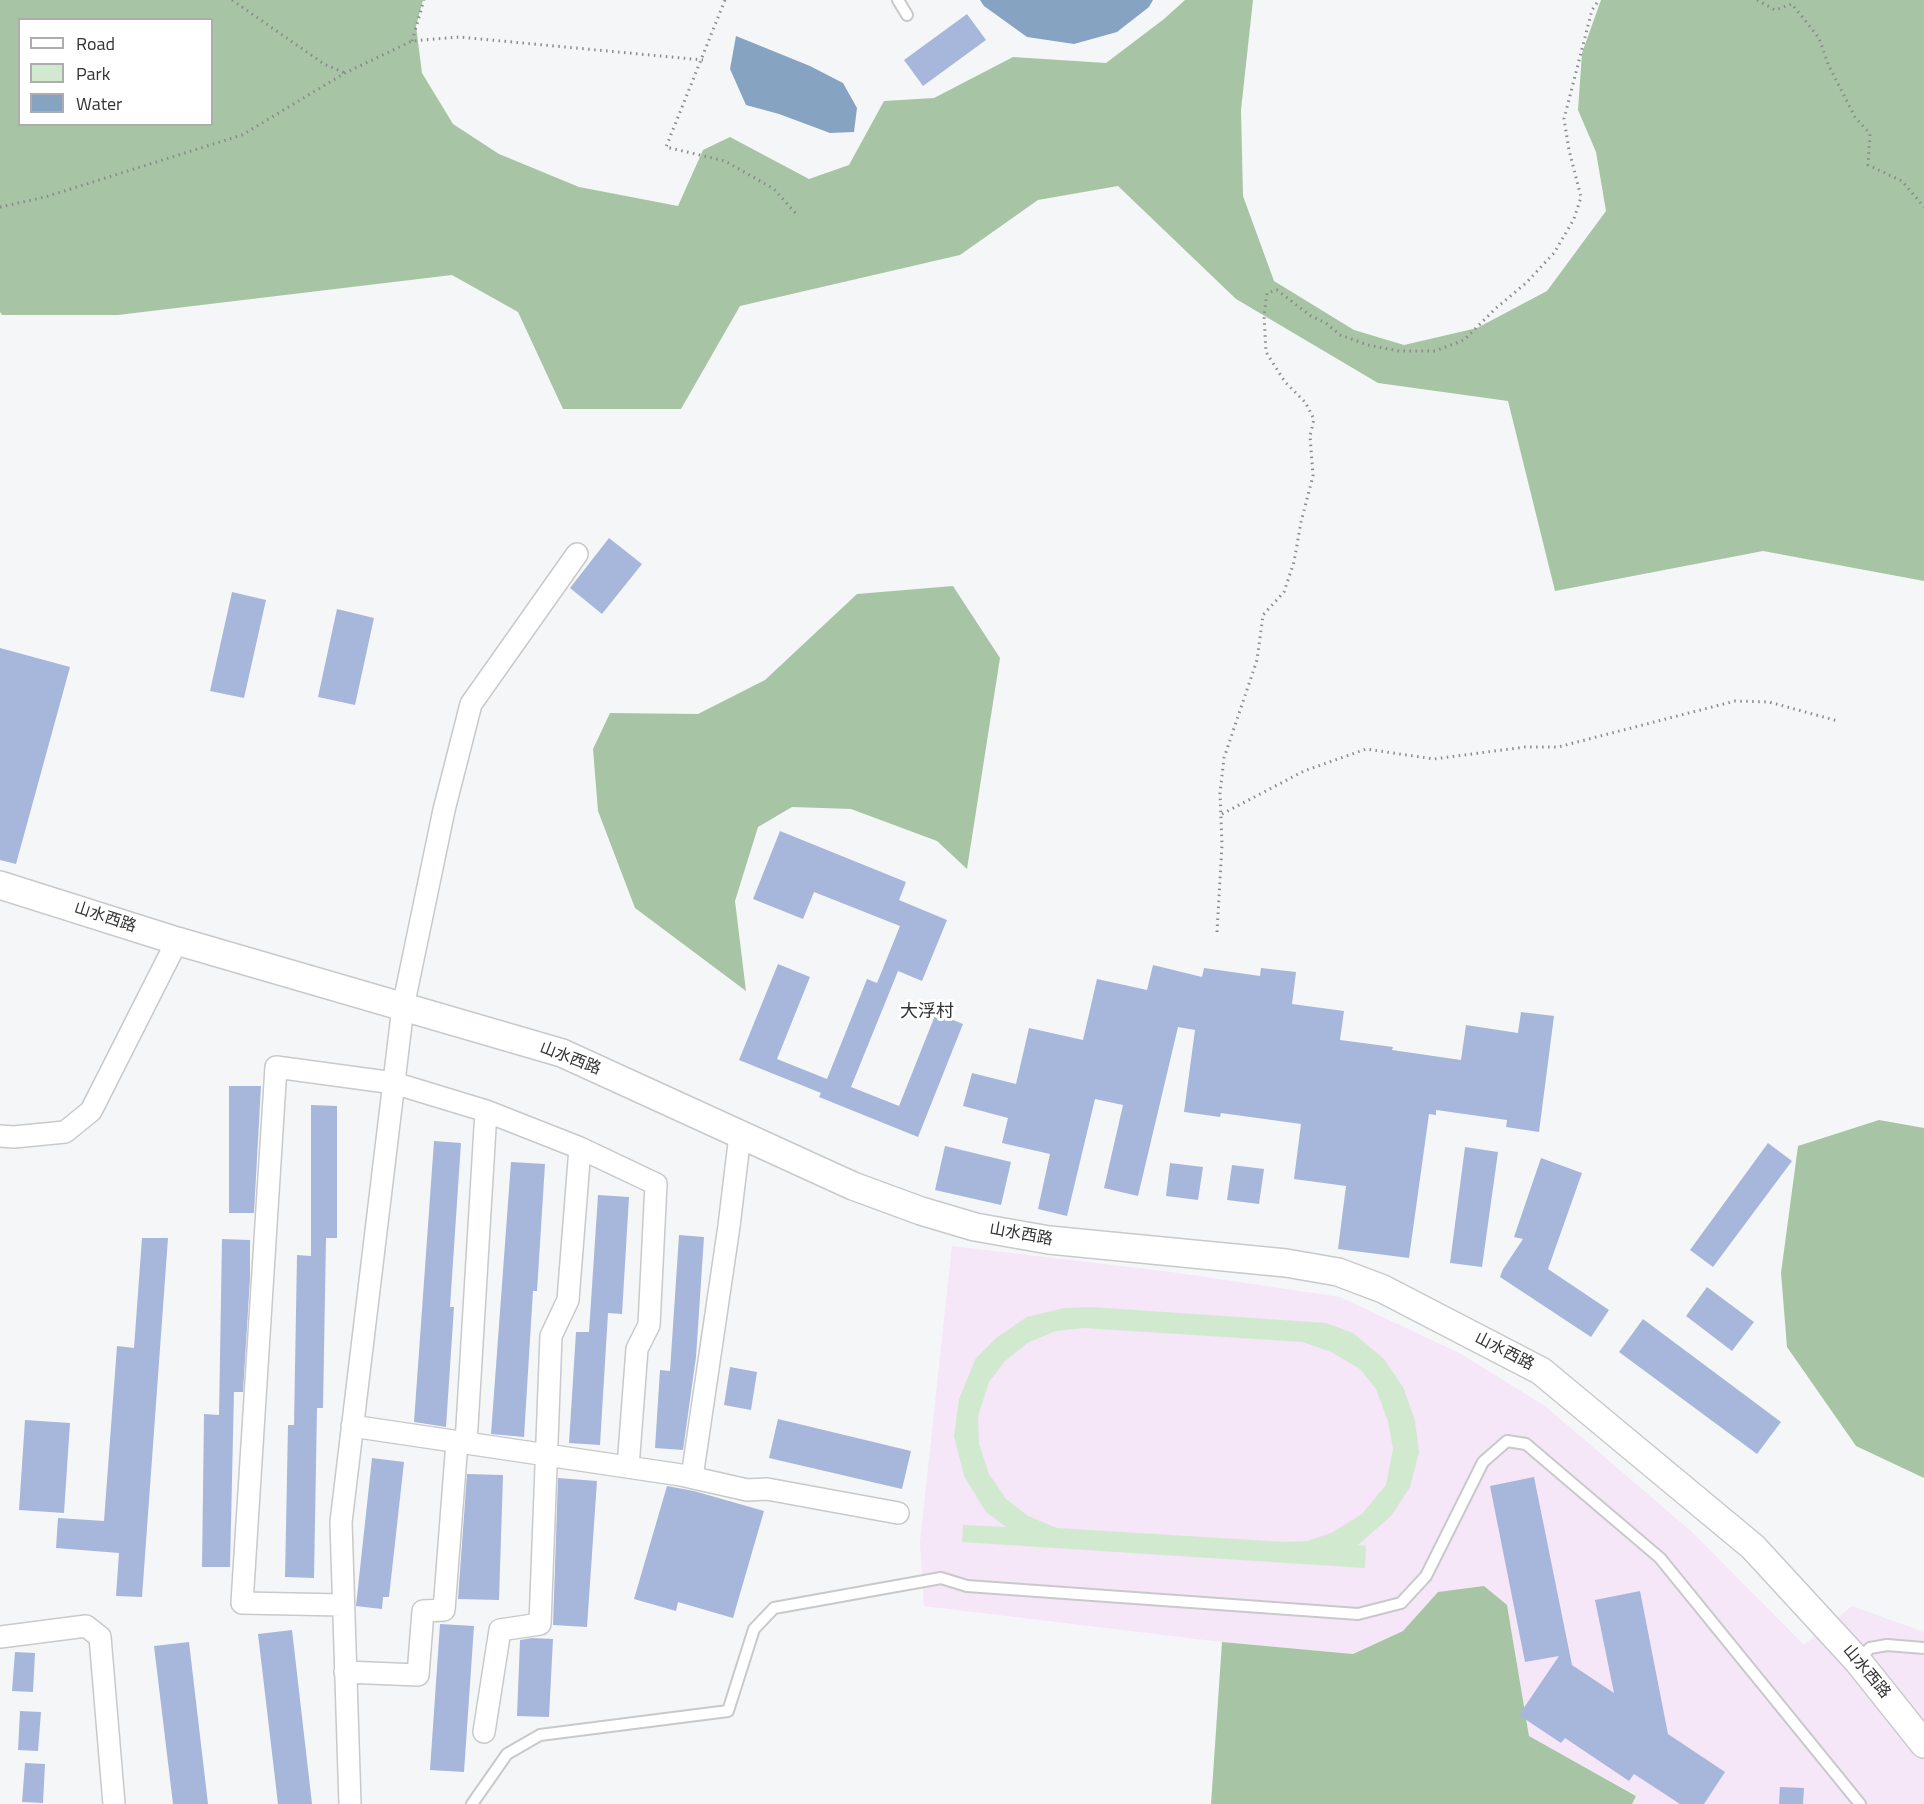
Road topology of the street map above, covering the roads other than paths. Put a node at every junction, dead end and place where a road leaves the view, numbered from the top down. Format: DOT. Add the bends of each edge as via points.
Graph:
graph roads {
  1 [pos="898,0"];
  2 [pos="907,15"];
  3 [pos="577,554"];
  4 [pos="0,885"];
  5 [pos="177,941"];
  6 [pos="403,1007"];
  7 [pos="394,1083"];
  8 [pos="486,1111"];
  9 [pos="740,1135"];
  10 [pos="0,1136"];
  11 [pos="580,1148"];
  12 [pos="352,1426"];
  13 [pos="461,1442"];
  14 [pos="546,1455"];
  15 [pos="628,1467"];
  16 [pos="692,1477"];
  17 [pos="898,1513"];
  18 [pos="343,1605"];
  19 [pos="0,1636"];
  20 [pos="1924,1648"];
  21 [pos="1857,1660"];
  22 [pos="345,1672"];
  23 [pos="484,1732"];
  24 [pos="1924,1744"];
  25 [pos="114,1804"];
  26 [pos="350,1804"];
  27 [pos="472,1804"];
  28 [pos="1860,1804"];
  1 -- 2 [label="lane"];
  3 -- 6 [label="street" via="471,704 444,810"];
  4 -- 5 [label="street, 山水西路"];
  5 -- 6 [label="street, 山水西路"];
  5 -- 10 [label="street" via="91,1111 65,1132"];
  6 -- 7 [label="street"];
  6 -- 9 [label="street, 山水西路" via="562,1053"];
  7 -- 8 [label="street"];
  7 -- 12 [label="street"];
  7 -- 18 [label="street" via="276,1067 242,1603"];
  8 -- 11 [label="street"];
  8 -- 13 [label="street"];
  9 -- 16 [label="street"];
  9 -- 21 [label="street, 山水西路" via="852,1186 975,1227 1049,1240 1286,1263 1338,1272 1383,1289 1541,1371 1753,1547"];
  11 -- 14 [label="street" via="568,1300 551,1336"];
  11 -- 15 [label="street" via="656,1184 649,1325 637,1349"];
  12 -- 13 [label="street"];
  12 -- 18 [label="street" via="340,1522"];
  13 -- 14 [label="street"];
  13 -- 22 [label="street" via="444,1610 423,1611 418,1675"];
  14 -- 15 [label="street"];
  14 -- 23 [label="street" via="540,1624 500,1629"];
  15 -- 16 [label="street"];
  16 -- 17 [label="street" via="747,1491 767,1489"];
  18 -- 22 [label="street"];
  19 -- 25 [label="street" via="86,1626 100,1637"];
  20 -- 21 [label="lane" via="1870,1648"];
  21 -- 24 [label="street, 山水西路"];
  22 -- 26 [label="street"];
  27 -- 28 [label="lane" via="507,1754 540,1735 728,1711 754,1629 774,1608 941,1578 967,1586 1358,1614 1401,1603 1426,1576 1483,1462 1507,1441 1526,1444 1660,1558"];
}
